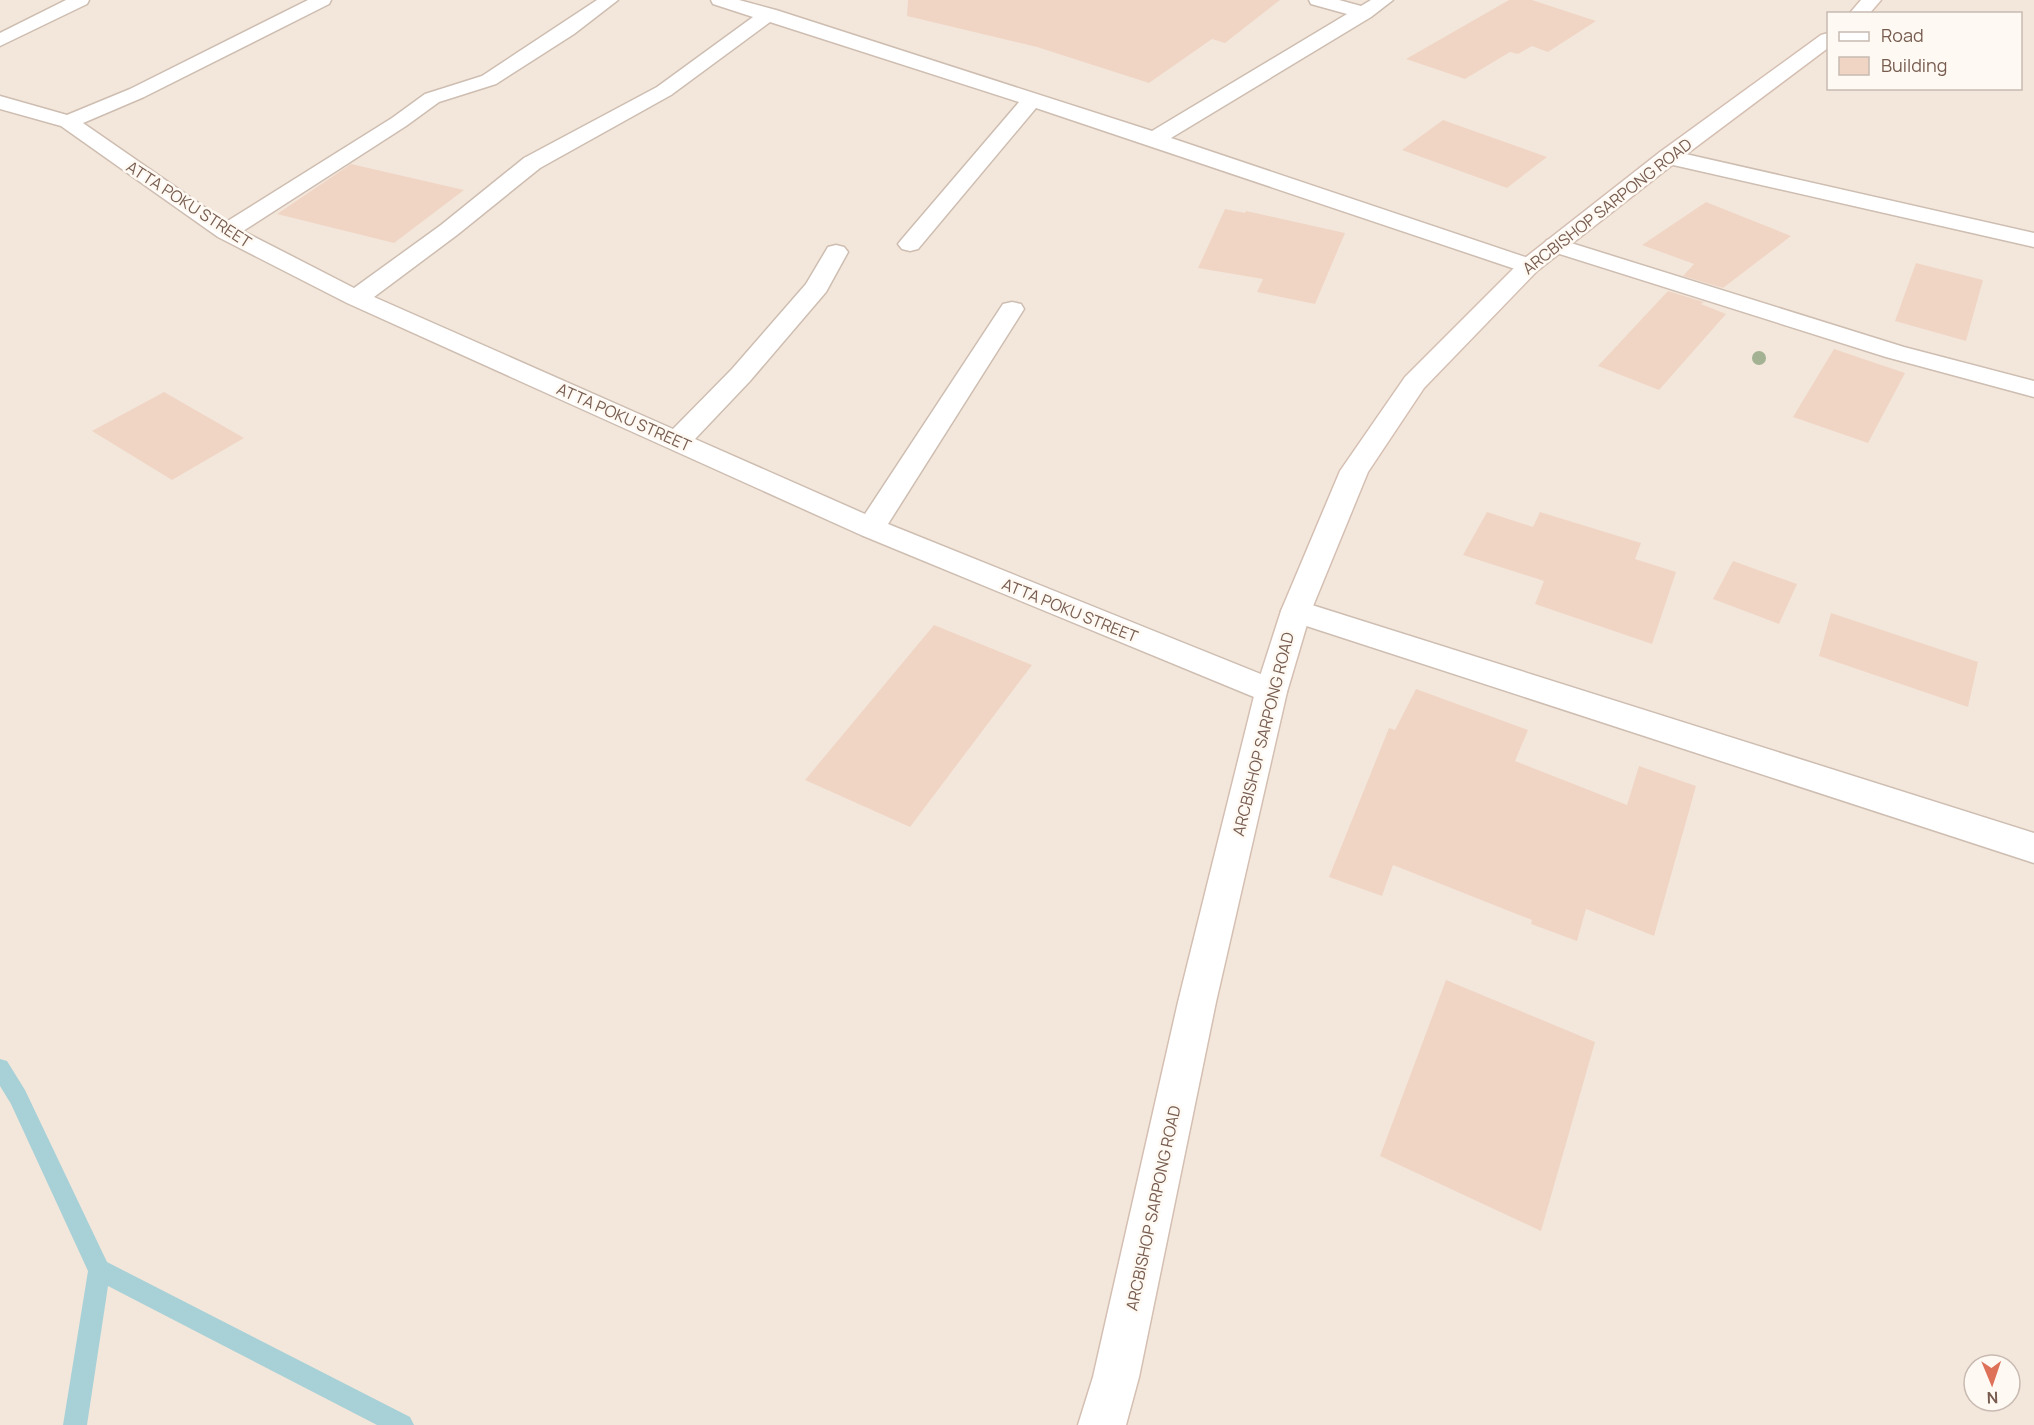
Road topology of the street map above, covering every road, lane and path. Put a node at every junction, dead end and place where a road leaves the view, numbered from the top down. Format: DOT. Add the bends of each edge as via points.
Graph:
graph roads {
  1 [pos="80,0"];
  2 [pos="322,0"];
  3 [pos="609,0"];
  4 [pos="720,0"];
  5 [pos="1318,0"];
  6 [pos="1384,0"];
  7 [pos="1872,0"];
  8 [pos="1860,12"];
  9 [pos="1364,13"];
  10 [pos="769,14"];
  11 [pos="0,40"];
  12 [pos="1827,40"];
  13 [pos="1033,99"];
  14 [pos="0,102"];
  15 [pos="68,122"];
  16 [pos="1155,139"];
  17 [pos="1668,157"];
  18 [pos="226,232"];
  19 [pos="2034,240"];
  20 [pos="910,244"];
  21 [pos="1555,245"];
  22 [pos="836,252"];
  23 [pos="1529,266"];
  24 [pos="356,298"];
  25 [pos="1012,309"];
  26 [pos="2034,389"];
  27 [pos="678,440"];
  28 [pos="871,528"];
  29 [pos="1296,611"];
  30 [pos="1271,692"];
  31 [pos="2034,848"];
  32 [pos="1102,1425"];
  1 -- 11 [label="street"];
  2 -- 15 [label="street" via="137,93"];
  3 -- 18 [label="street" via="489,81 432,98"];
  4 -- 10 [label="street"];
  5 -- 9 [label="street"];
  6 -- 9 [label="street"];
  7 -- 8 [label="street"];
  9 -- 16 [label="street"];
  10 -- 13 [label="street"];
  10 -- 24 [label="street" via="664,92 532,163"];
  12 -- 17 [label="street, ARCBISHOP SARPONG ROAD"];
  13 -- 16 [label="street"];
  13 -- 20 [label="street"];
  14 -- 15 [label="street, ATTA POKU STREET"];
  15 -- 18 [label="street, ATTA POKU STREET"];
  16 -- 23 [label="street"];
  17 -- 19 [label="street"];
  17 -- 21 [label="street, ARCBISHOP SARPONG ROAD"];
  18 -- 24 [label="street, ATTA POKU STREET"];
  21 -- 23 [label="street, ARCBISHOP SARPONG ROAD"];
  21 -- 26 [label="street" via="1895,352"];
  22 -- 27 [label="street" via="817,287"];
  23 -- 29 [label="street, ARCBISHOP SARPONG ROAD" via="1414,383 1354,471"];
  24 -- 27 [label="street, ATTA POKU STREET"];
  25 -- 28 [label="street"];
  27 -- 28 [label="street, ATTA POKU STREET"];
  28 -- 30 [label="street, ATTA POKU STREET"];
  29 -- 30 [label="street, ARCBISHOP SARPONG ROAD"];
  29 -- 31 [label="street"];
  30 -- 32 [label="street, ARCBISHOP SARPONG ROAD"];
}
